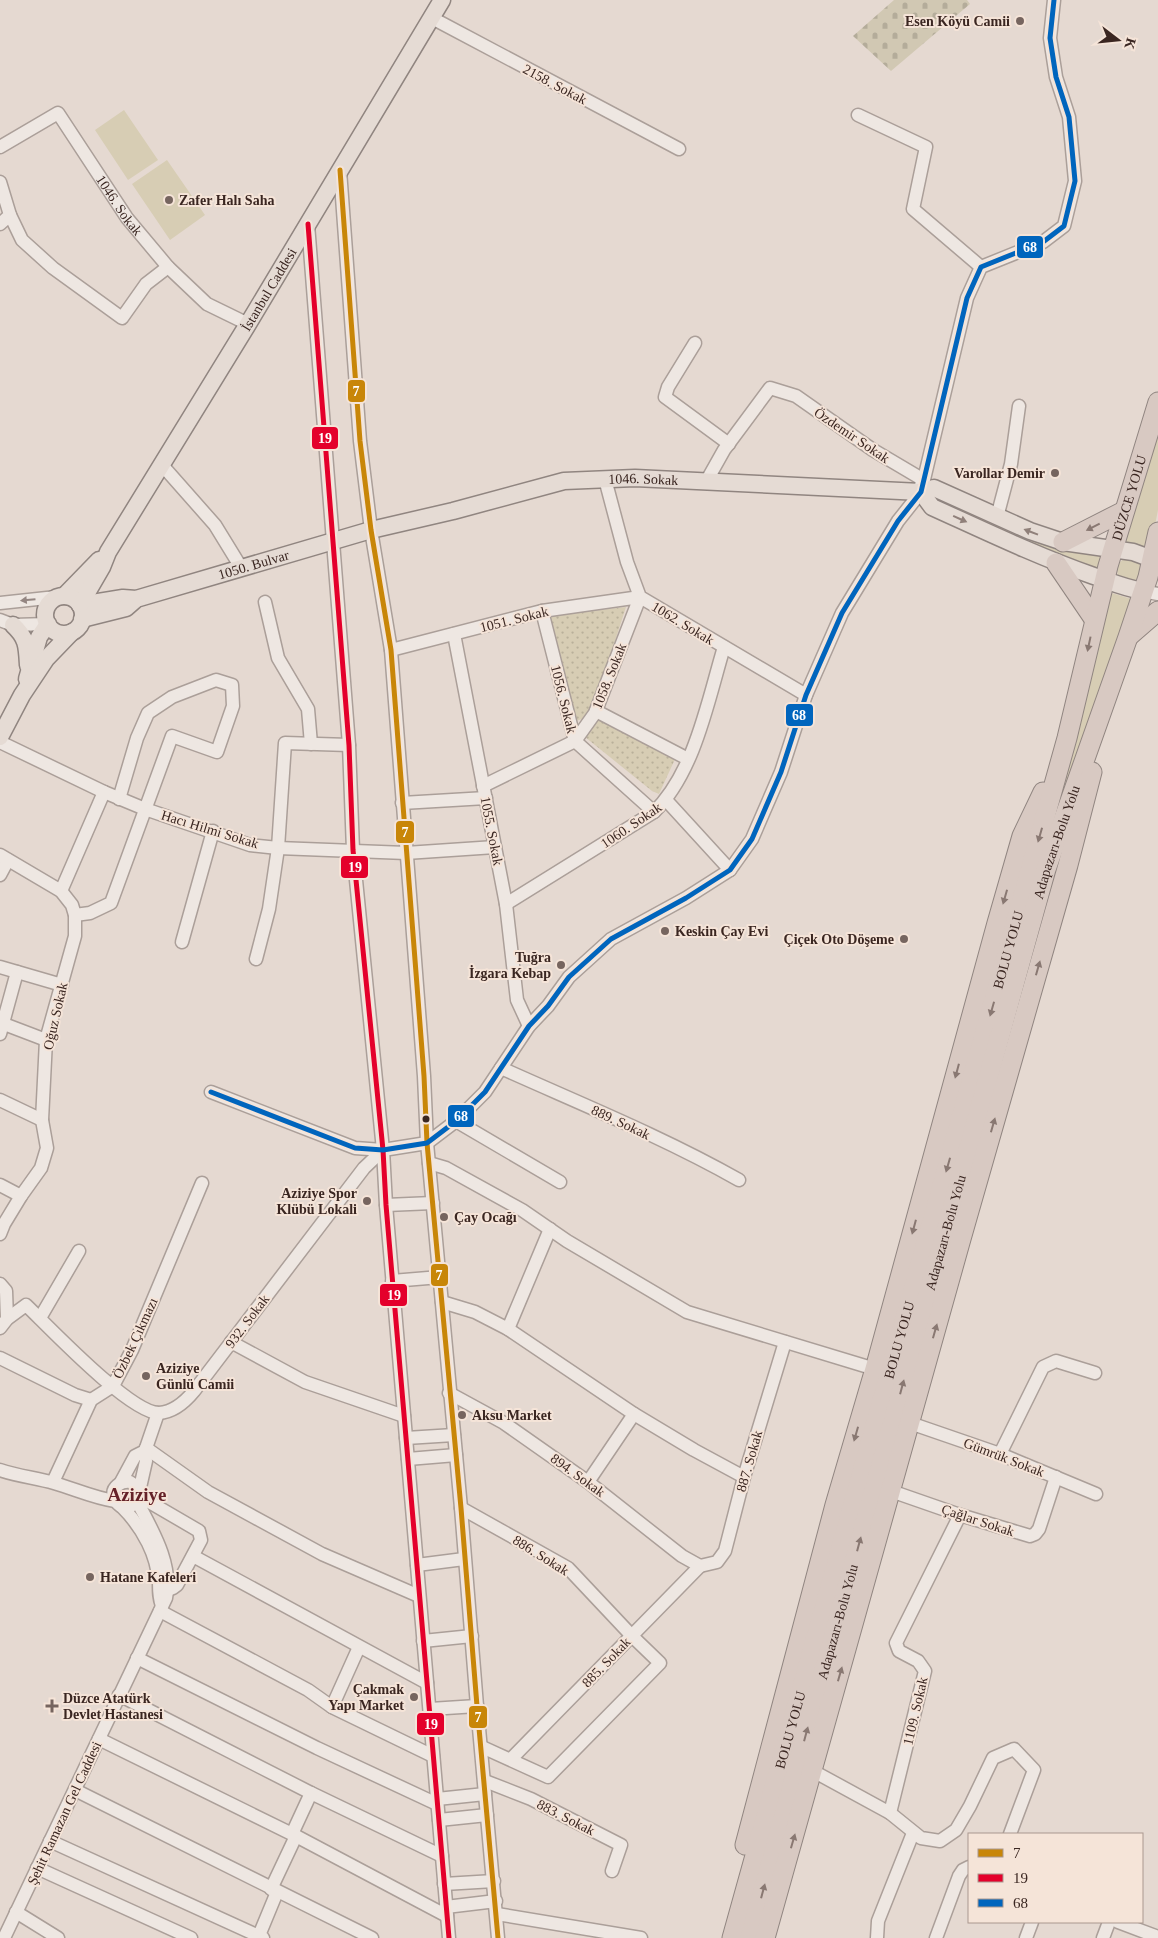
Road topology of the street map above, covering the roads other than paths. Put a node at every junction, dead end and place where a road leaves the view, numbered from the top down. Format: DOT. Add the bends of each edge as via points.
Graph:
graph roads {
  1 [pos="442,0"];
  2 [pos="1054,0"];
  3 [pos="432,18"];
  4 [pos="858,115"];
  5 [pos="0,146"];
  6 [pos="679,149"];
  7 [pos="340,170"];
  8 [pos="0,182"];
  9 [pos="10,215"];
  10 [pos="0,224"];
  11 [pos="308,224"];
  12 [pos="168,267"];
  13 [pos="981,268"];
  14 [pos="248,324"];
  15 [pos="695,343"];
  16 [pos="1158,402"];
  17 [pos="1019,406"];
  18 [pos="728,444"];
  19 [pos="162,465"];
  20 [pos="605,479"];
  21 [pos="706,482"];
  22 [pos="921,492"];
  23 [pos="1124,511"];
  24 [pos="997,517"];
  25 [pos="371,530"];
  26 [pos="1158,532"];
  27 [pos="332,542"];
  28 [pos="1063,542"];
  29 [pos="108,552"];
  30 [pos="1155,561"];
  31 [pos="1056,563"];
  32 [pos="1108,565"];
  33 [pos="242,569"];
  34 [pos="1150,593"];
  35 [pos="60,597"];
  36 [pos="640,597"];
  37 [pos="1,602"];
  38 [pos="265,602"];
  39 [pos="542,611"];
  40 [pos="1158,611"];
  41 [pos="78,619"];
  42 [pos="1094,619"];
  43 [pos="6,622"];
  44 [pos="48,624"];
  45 [pos="454,634"];
  46 [pos="1128,637"];
  47 [pos="724,647"];
  48 [pos="391,650"];
  49 [pos="29,672"];
  50 [pos="1109,690"];
  51 [pos="22,695"];
  52 [pos="806,696"];
  53 [pos="596,711"];
  54 [pos="0,737"];
  55 [pos="1067,738"];
  56 [pos="574,741"];
  57 [pos="0,742"];
  58 [pos="311,744"];
  59 [pos="349,745"];
  60 [pos="688,759"];
  61 [pos="104,792"];
  62 [pos="485,792"];
  63 [pos="119,798"];
  64 [pos="666,800"];
  65 [pos="402,803"];
  66 [pos="145,809"];
  67 [pos="654,812"];
  68 [pos="213,831"];
  69 [pos="278,848"];
  70 [pos="495,848"];
  71 [pos="353,850"];
  72 [pos="406,853"];
  73 [pos="4,857"];
  74 [pos="730,870"];
  75 [pos="0,875"];
  76 [pos="62,891"];
  77 [pos="506,904"];
  78 [pos="74,915"];
  79 [pos="182,942"];
  80 [pos="256,959"];
  81 [pos="0,967"];
  82 [pos="17,972"];
  83 [pos="62,985"];
  84 [pos="529,1026"];
  85 [pos="2,1029"];
  86 [pos="46,1040"];
  87 [pos="501,1068"];
  88 [pos="211,1092"];
  89 [pos="0,1100"];
  90 [pos="42,1120"];
  91 [pos="456,1121"];
  92 [pos="427,1143"];
  93 [pos="383,1150"];
  94 [pos="429,1163"];
  95 [pos="739,1180"];
  96 [pos="560,1182"];
  97 [pos="202,1183"];
  98 [pos="0,1185"];
  99 [pos="20,1196"];
  100 [pos="433,1203"];
  101 [pos="386,1205"];
  102 [pos="550,1229"];
  103 [pos="0,1234"];
  104 [pos="79,1251"];
  105 [pos="440,1277"];
  106 [pos="392,1280"];
  107 [pos="3,1288"];
  108 [pos="442,1302"];
  109 [pos="26,1305"];
  110 [pos="40,1318"];
  111 [pos="3,1324"];
  112 [pos="508,1329"];
  113 [pos="231,1342"];
  114 [pos="785,1342"];
  115 [pos="0,1358"];
  116 [pos="875,1369"];
  117 [pos="1095,1373"];
  118 [pos="113,1386"];
  119 [pos="449,1394"];
  120 [pos="91,1400"];
  121 [pos="158,1413"];
  122 [pos="634,1414"];
  123 [pos="404,1416"];
  124 [pos="910,1423"];
  125 [pos="454,1435"];
  126 [pos="406,1438"];
  127 [pos="145,1450"];
  128 [pos="1000,1454"];
  129 [pos="456,1455"];
  130 [pos="408,1459"];
  131 [pos="0,1470"];
  132 [pos="744,1477"];
  133 [pos="1056,1477"];
  134 [pos="53,1482"];
  135 [pos="588,1482"];
  136 [pos="119,1484"];
  137 [pos="83,1491"];
  138 [pos="891,1491"];
  139 [pos="1096,1494"];
  140 [pos="138,1496"];
  141 [pos="119,1504"];
  142 [pos="462,1508"];
  143 [pos="166,1512"];
  144 [pos="960,1515"];
  145 [pos="154,1534"];
  146 [pos="193,1556"];
  147 [pos="464,1559"];
  148 [pos="417,1565"];
  149 [pos="700,1566"];
  150 [pos="168,1590"];
  151 [pos="419,1596"];
  152 [pos="161,1608"];
  153 [pos="472,1636"];
  154 [pos="632,1636"];
  155 [pos="423,1641"];
  156 [pos="359,1646"];
  157 [pos="138,1658"];
  158 [pos="427,1683"];
  159 [pos="120,1695"];
  160 [pos="476,1706"];
  161 [pos="332,1707"];
  162 [pos="430,1709"];
  163 [pos="99,1739"];
  164 [pos="482,1747"];
  165 [pos="433,1756"];
  166 [pos="511,1759"];
  167 [pos="813,1771"];
  168 [pos="485,1781"];
  169 [pos="75,1790"];
  170 [pos="311,1793"];
  171 [pos="485,1794"];
  172 [pos="437,1801"];
  173 [pos="890,1813"];
  174 [pos="486,1815"];
  175 [pos="439,1820"];
  176 [pos="913,1833"];
  177 [pos="1010,1833"];
  178 [pos="294,1835"];
  179 [pos="50,1841"];
  180 [pos="442,1856"];
  181 [pos="37,1868"];
  182 [pos="968,1868"];
  183 [pos="612,1871"];
  184 [pos="494,1881"];
  185 [pos="444,1884"];
  186 [pos="274,1890"];
  187 [pos="496,1908"];
  188 [pos="447,1911"];
  189 [pos="16,1912"];
  190 [pos="1032,1923"];
  191 [pos="1109,1923"];
  192 [pos="1121,1923"];
  193 [pos="260,1937"];
  194 [pos="1158,1937"];
  195 [pos="4,1938"];
  196 [pos="58,1938"];
  197 [pos="191,1938"];
  198 [pos="372,1938"];
  199 [pos="449,1938"];
  200 [pos="498,1938"];
  201 [pos="641,1938"];
  202 [pos="720,1938"];
  203 [pos="732,1938"];
  204 [pos="750,1938"];
  205 [pos="765,1938"];
  206 [pos="877,1938"];
  207 [pos="936,1938"];
  208 [pos="1026,1938"];
  209 [pos="1103,1938"];
  1 -- 3 [label="main road, İstanbul Caddesi"];
  2 -- 13 [label="street" via="1050,38 1056,77 1069,116 1075,181 1064,226 1043,242"];
  3 -- 6 [label="street, 2158. Sokak"];
  3 -- 7 [label="main road, İstanbul Caddesi"];
  4 -- 13 [label="street" via="926,147 913,209"];
  5 -- 12 [label="street, 1046. Sokak" via="58,113 127,218"];
  7 -- 11 [label="main road, İstanbul Caddesi"];
  7 -- 25 [label="street" via="360,441"];
  8 -- 9 [label="street"];
  9 -- 10 [label="street"];
  9 -- 12 [label="street" via="22,240 53,268 122,318 146,284"];
  11 -- 14 [label="main road, İstanbul Caddesi"];
  11 -- 27 [label="street"];
  12 -- 14 [label="street, 1046. Sokak" via="207,304"];
  13 -- 22 [label="street" via="966,298"];
  14 -- 19 [label="main road, İstanbul Caddesi"];
  15 -- 18 [label="street" via="665,397"];
  16 -- 23 [label="highway, DÜZCE YOLU"];
  17 -- 24 [label="street" via="1011,464"];
  18 -- 21 [label="street"];
  18 -- 22 [label="street, Özdemir Sokak" via="770,388 796,396 873,450 922,479"];
  19 -- 29 [label="main road, İstanbul Caddesi"];
  19 -- 33 [label="street" via="215,525"];
  20 -- 21 [label="main road, 1046. Sokak"];
  20 -- 25 [label="main road, 1046. Sokak" via="564,482"];
  20 -- 36 [label="street, 1062. Sokak" via="627,562"];
  21 -- 22 [label="main road, 1046. Sokak"];
  22 -- 24 [label="main road, 1046. Sokak" via="934,488"];
  22 -- 31 [label="main road, one-way" via="932,507"];
  22 -- 52 [label="street" via="898,521 842,613"];
  23 -- 28 [label="highway, one-way"];
  23 -- 32 [label="highway, DÜZCE YOLU"];
  28 -- 24 [label="main road, 1046. Sokak, one-way"];
  25 -- 27 [label="main road, 1050. Bulvar"];
  25 -- 48 [label="street"];
  26 -- 30 [label="highway, Adapazarı-Bolu Yolu"];
  27 -- 33 [label="main road, 1050. Bulvar"];
  27 -- 59 [label="street"];
  28 -- 32 [label="main road, 1046. Sokak"];
  29 -- 35 [label="main road, İstanbul Caddesi"];
  29 -- 41 [label="main road, İstanbul Caddesi"];
  30 -- 32 [label="main road" via="1133,552"];
  30 -- 34 [label="highway, Adapazarı-Bolu Yolu"];
  31 -- 32 [label="main road"];
  31 -- 42 [label="highway"];
  32 -- 34 [label="main road" via="1122,588"];
  32 -- 42 [label="highway, BOLU YOLU"];
  33 -- 41 [label="main road, 1050. Bulvar" via="136,600 123,598"];
  34 -- 46 [label="highway, Adapazarı-Bolu Yolu"];
  35 -- 37 [label="street, one-way"];
  35 -- 41 [label="main road" via="73,598"];
  35 -- 44 [label="main road" via="50,601 45,612"];
  36 -- 39 [label="street, 1051. Sokak"];
  36 -- 47 [label="street, 1062. Sokak"];
  36 -- 53 [label="street, 1058. Sokak"];
  38 -- 58 [label="street" via="278,658 308,709"];
  39 -- 45 [label="street, 1051. Sokak"];
  39 -- 56 [label="street, 1056. Sokak"];
  40 -- 46 [label="highway"];
  41 -- 44 [label="main road" via="63,634"];
  41 -- 51 [label="main road, İstanbul Caddesi"];
  42 -- 55 [label="highway, BOLU YOLU, one-way"];
  43 -- 44 [label="street"];
  43 -- 49 [label="main road" via="23,634"];
  44 -- 49 [label="main road, İstanbul Caddesi" via="39,637"];
  45 -- 48 [label="street, 1051. Sokak"];
  45 -- 62 [label="street, 1055. Sokak"];
  46 -- 50 [label="highway, Adapazarı-Bolu Yolu"];
  47 -- 52 [label="street, 1062. Sokak"];
  47 -- 60 [label="street, 1060. Sokak"];
  48 -- 65 [label="street"];
  49 -- 51 [label="main road, İstanbul Caddesi"];
  124 -- 50 [label="highway, one-way" via="1068,865 1098,749"];
  204 -- 50 [label="highway, Adapazarı-Bolu Yolu, one-way" via="1046,869"];
  51 -- 54 [label="main road, İstanbul Caddesi"];
  52 -- 74 [label="street" via="752,838"];
  53 -- 56 [label="street, 1058. Sokak"];
  53 -- 60 [label="street"];
  55 -- 116 [label="highway, one-way" via="1020,845"];
  55 -- 203 [label="highway, BOLU YOLU, one-way"];
  56 -- 62 [label="street, 1058. Sokak"];
  56 -- 67 [label="street, 1056. Sokak"];
  57 -- 61 [label="street, Hacı Hilmi Sokak"];
  58 -- 59 [label="street"];
  58 -- 69 [label="street" via="285,743"];
  59 -- 71 [label="street"];
  60 -- 64 [label="street, 1060. Sokak"];
  61 -- 63 [label="street, Hacı Hilmi Sokak"];
  61 -- 76 [label="street"];
  62 -- 65 [label="street"];
  62 -- 70 [label="street, 1055. Sokak"];
  63 -- 66 [label="street, Hacı Hilmi Sokak"];
  63 -- 66 [label="street" via="137,738 148,714 172,697 216,680 232,685 232,706 218,752 172,736"];
  64 -- 67 [label="street, 1060. Sokak"];
  64 -- 74 [label="street"];
  65 -- 72 [label="street"];
  66 -- 68 [label="street, Hacı Hilmi Sokak"];
  66 -- 78 [label="street" via="110,903 90,913"];
  67 -- 77 [label="street, 1060. Sokak"];
  68 -- 69 [label="street, Hacı Hilmi Sokak" via="250,845"];
  68 -- 79 [label="street"];
  69 -- 71 [label="street, Hacı Hilmi Sokak"];
  69 -- 80 [label="street" via="269,909"];
  70 -- 72 [label="street, Hacı Hilmi Sokak"];
  70 -- 77 [label="street, 1055. Sokak"];
  71 -- 72 [label="street, Hacı Hilmi Sokak"];
  71 -- 93 [label="street"];
  72 -- 92 [label="street"];
  73 -- 75 [label="street"];
  73 -- 76 [label="street"];
  74 -- 84 [label="street" via="611,939 569,977"];
  76 -- 78 [label="street, Oğuz Sokak"];
  77 -- 84 [label="street, 1055. Sokak" via="517,1000"];
  78 -- 83 [label="street, Oğuz Sokak" via="75,936"];
  81 -- 82 [label="street"];
  82 -- 83 [label="street"];
  82 -- 85 [label="street"];
  83 -- 86 [label="street, Oğuz Sokak"];
  84 -- 87 [label="street"];
  85 -- 86 [label="street"];
  86 -- 90 [label="street, Oğuz Sokak"];
  87 -- 91 [label="street" via="485,1092"];
  87 -- 95 [label="street, 889. Sokak"];
  88 -- 93 [label="street" via="355,1148"];
  89 -- 90 [label="street"];
  90 -- 99 [label="street, Oğuz Sokak" via="47,1148 41,1168"];
  91 -- 92 [label="street"];
  91 -- 96 [label="street"];
  92 -- 93 [label="street"];
  92 -- 94 [label="street"];
  93 -- 101 [label="street"];
  93 -- 113 [label="street, 932. Sokak" via="364,1168"];
  94 -- 100 [label="street"];
  94 -- 102 [label="street" via="446,1168"];
  97 -- 118 [label="street, Özbek Çıkmazı" via="132,1350"];
  98 -- 99 [label="street"];
  99 -- 103 [label="street, Oğuz Sokak"];
  100 -- 101 [label="street"];
  100 -- 105 [label="street"];
  101 -- 106 [label="street"];
  102 -- 112 [label="street"];
  102 -- 114 [label="street" via="687,1312"];
  104 -- 110 [label="street"];
  105 -- 106 [label="street"];
  105 -- 108 [label="street"];
  106 -- 123 [label="street"];
  107 -- 109 [label="street"];
  107 -- 111 [label="street"];
  108 -- 112 [label="street" via="475,1312"];
  108 -- 119 [label="street"];
  109 -- 110 [label="street"];
  109 -- 111 [label="street"];
  110 -- 118 [label="street"];
  112 -- 122 [label="street"];
  113 -- 121 [label="street, 932. Sokak" via="186,1400 177,1408"];
  113 -- 123 [label="street" via="305,1382"];
  114 -- 116 [label="street"];
  114 -- 132 [label="street, 887. Sokak"];
  115 -- 120 [label="street"];
  116 -- 202 [label="highway, one-way"];
  117 -- 128 [label="street" via="1056,1361 1043,1367"];
  118 -- 120 [label="street, Özbek Çıkmazı"];
  118 -- 121 [label="street" via="147,1411"];
  119 -- 125 [label="street"];
  119 -- 135 [label="street, 894. Sokak" via="504,1422"];
  120 -- 134 [label="street"];
  121 -- 127 [label="street"];
  122 -- 132 [label="street"];
  122 -- 135 [label="street"];
  123 -- 126 [label="street"];
  124 -- 128 [label="street, Gümrük Sokak"];
  124 -- 138 [label="highway"];
  125 -- 126 [label="street"];
  125 -- 129 [label="street"];
  126 -- 130 [label="street"];
  127 -- 136 [label="street" via="135,1456"];
  127 -- 140 [label="street" via="146,1461"];
  127 -- 151 [label="street" via="208,1492 322,1554"];
  128 -- 133 [label="street, Gümrük Sokak"];
  129 -- 130 [label="street"];
  129 -- 142 [label="street"];
  130 -- 148 [label="street"];
  131 -- 134 [label="street"];
  132 -- 149 [label="street, 887. Sokak" via="725,1551 717,1562"];
  133 -- 139 [label="street, Gümrük Sokak"];
  133 -- 144 [label="street, Çağlar Sokak" via="1039,1529 1032,1536"];
  134 -- 137 [label="street"];
  135 -- 149 [label="street, 894. Sokak" via="682,1556"];
  136 -- 137 [label="street"];
  136 -- 140 [label="street" via="130,1482 137,1488"];
  136 -- 141 [label="street" via="113,1493"];
  137 -- 141 [label="street"];
  138 -- 144 [label="street, Çağlar Sokak"];
  167 -- 138 [label="highway, one-way"];
  140 -- 141 [label="street" via="131,1506"];
  140 -- 143 [label="street"];
  140 -- 145 [label="street"];
  141 -- 152 [label="street" via="141,1531 152,1553 158,1573"];
  142 -- 147 [label="street"];
  142 -- 154 [label="street, 886. Sokak" via="568,1568"];
  143 -- 145 [label="street"];
  143 -- 146 [label="street" via="201,1534"];
  144 -- 173 [label="street, 1109. Sokak" via="896,1643 899,1651 918,1661 925,1671"];
  145 -- 150 [label="street" via="168,1572"];
  146 -- 150 [label="street" via="174,1588"];
  146 -- 156 [label="street"];
  147 -- 148 [label="street"];
  147 -- 153 [label="street"];
  148 -- 151 [label="street"];
  149 -- 154 [label="street, 885. Sokak"];
  150 -- 152 [label="street, Şehit Ramazan Gel Caddesi"];
  151 -- 155 [label="street"];
  152 -- 157 [label="street, Şehit Ramazan Gel Caddesi"];
  152 -- 161 [label="street" via="308,1690"];
  153 -- 155 [label="street"];
  153 -- 160 [label="street"];
  154 -- 166 [label="street, 885. Sokak"];
  154 -- 166 [label="street, 886. Sokak" via="660,1663 548,1777"];
  155 -- 158 [label="street"];
  156 -- 158 [label="street"];
  156 -- 161 [label="street"];
  157 -- 159 [label="street, Şehit Ramazan Gel Caddesi"];
  157 -- 172 [label="street" via="318,1748"];
  158 -- 162 [label="street"];
  159 -- 163 [label="street, Şehit Ramazan Gel Caddesi"];
  159 -- 170 [label="street"];
  160 -- 162 [label="street"];
  160 -- 164 [label="street"];
  161 -- 165 [label="street"];
  162 -- 165 [label="street"];
  163 -- 169 [label="street, Şehit Ramazan Gel Caddesi"];
  163 -- 178 [label="street"];
  164 -- 166 [label="street"];
  164 -- 168 [label="street"];
  165 -- 172 [label="street"];
  167 -- 173 [label="street"];
  205 -- 167 [label="highway, one-way"];
  168 -- 171 [label="street"];
  168 -- 183 [label="street, 883. Sokak" via="531,1799 621,1845"];
  169 -- 179 [label="street, Şehit Ramazan Gel Caddesi"];
  169 -- 186 [label="street"];
  170 -- 178 [label="street"];
  170 -- 180 [label="street"];
  171 -- 172 [label="street"];
  171 -- 174 [label="street"];
  172 -- 175 [label="street"];
  173 -- 176 [label="street"];
  174 -- 175 [label="street"];
  174 -- 184 [label="street"];
  175 -- 180 [label="street"];
  176 -- 177 [label="street" via="940,1842 956,1830 992,1758 1014,1749 1034,1770"];
  176 -- 206 [label="street" via="878,1921"];
  178 -- 186 [label="street"];
  178 -- 188 [label="street"];
  179 -- 181 [label="street, Şehit Ramazan Gel Caddesi"];
  179 -- 193 [label="street"];
  180 -- 185 [label="street"];
  181 -- 189 [label="street, Şehit Ramazan Gel Caddesi"];
  181 -- 197 [label="street"];
  182 -- 207 [label="street" via="960,1876"];
  184 -- 185 [label="street"];
  184 -- 187 [label="street"];
  185 -- 188 [label="street"];
  186 -- 193 [label="street"];
  186 -- 198 [label="street"];
  187 -- 188 [label="street"];
  187 -- 200 [label="street"];
  187 -- 201 [label="street"];
  188 -- 199 [label="street"];
  189 -- 195 [label="street, Şehit Ramazan Gel Caddesi"];
  189 -- 196 [label="street"];
  190 -- 208 [label="street"];
  191 -- 209 [label="street"];
  192 -- 194 [label="street"];
}
